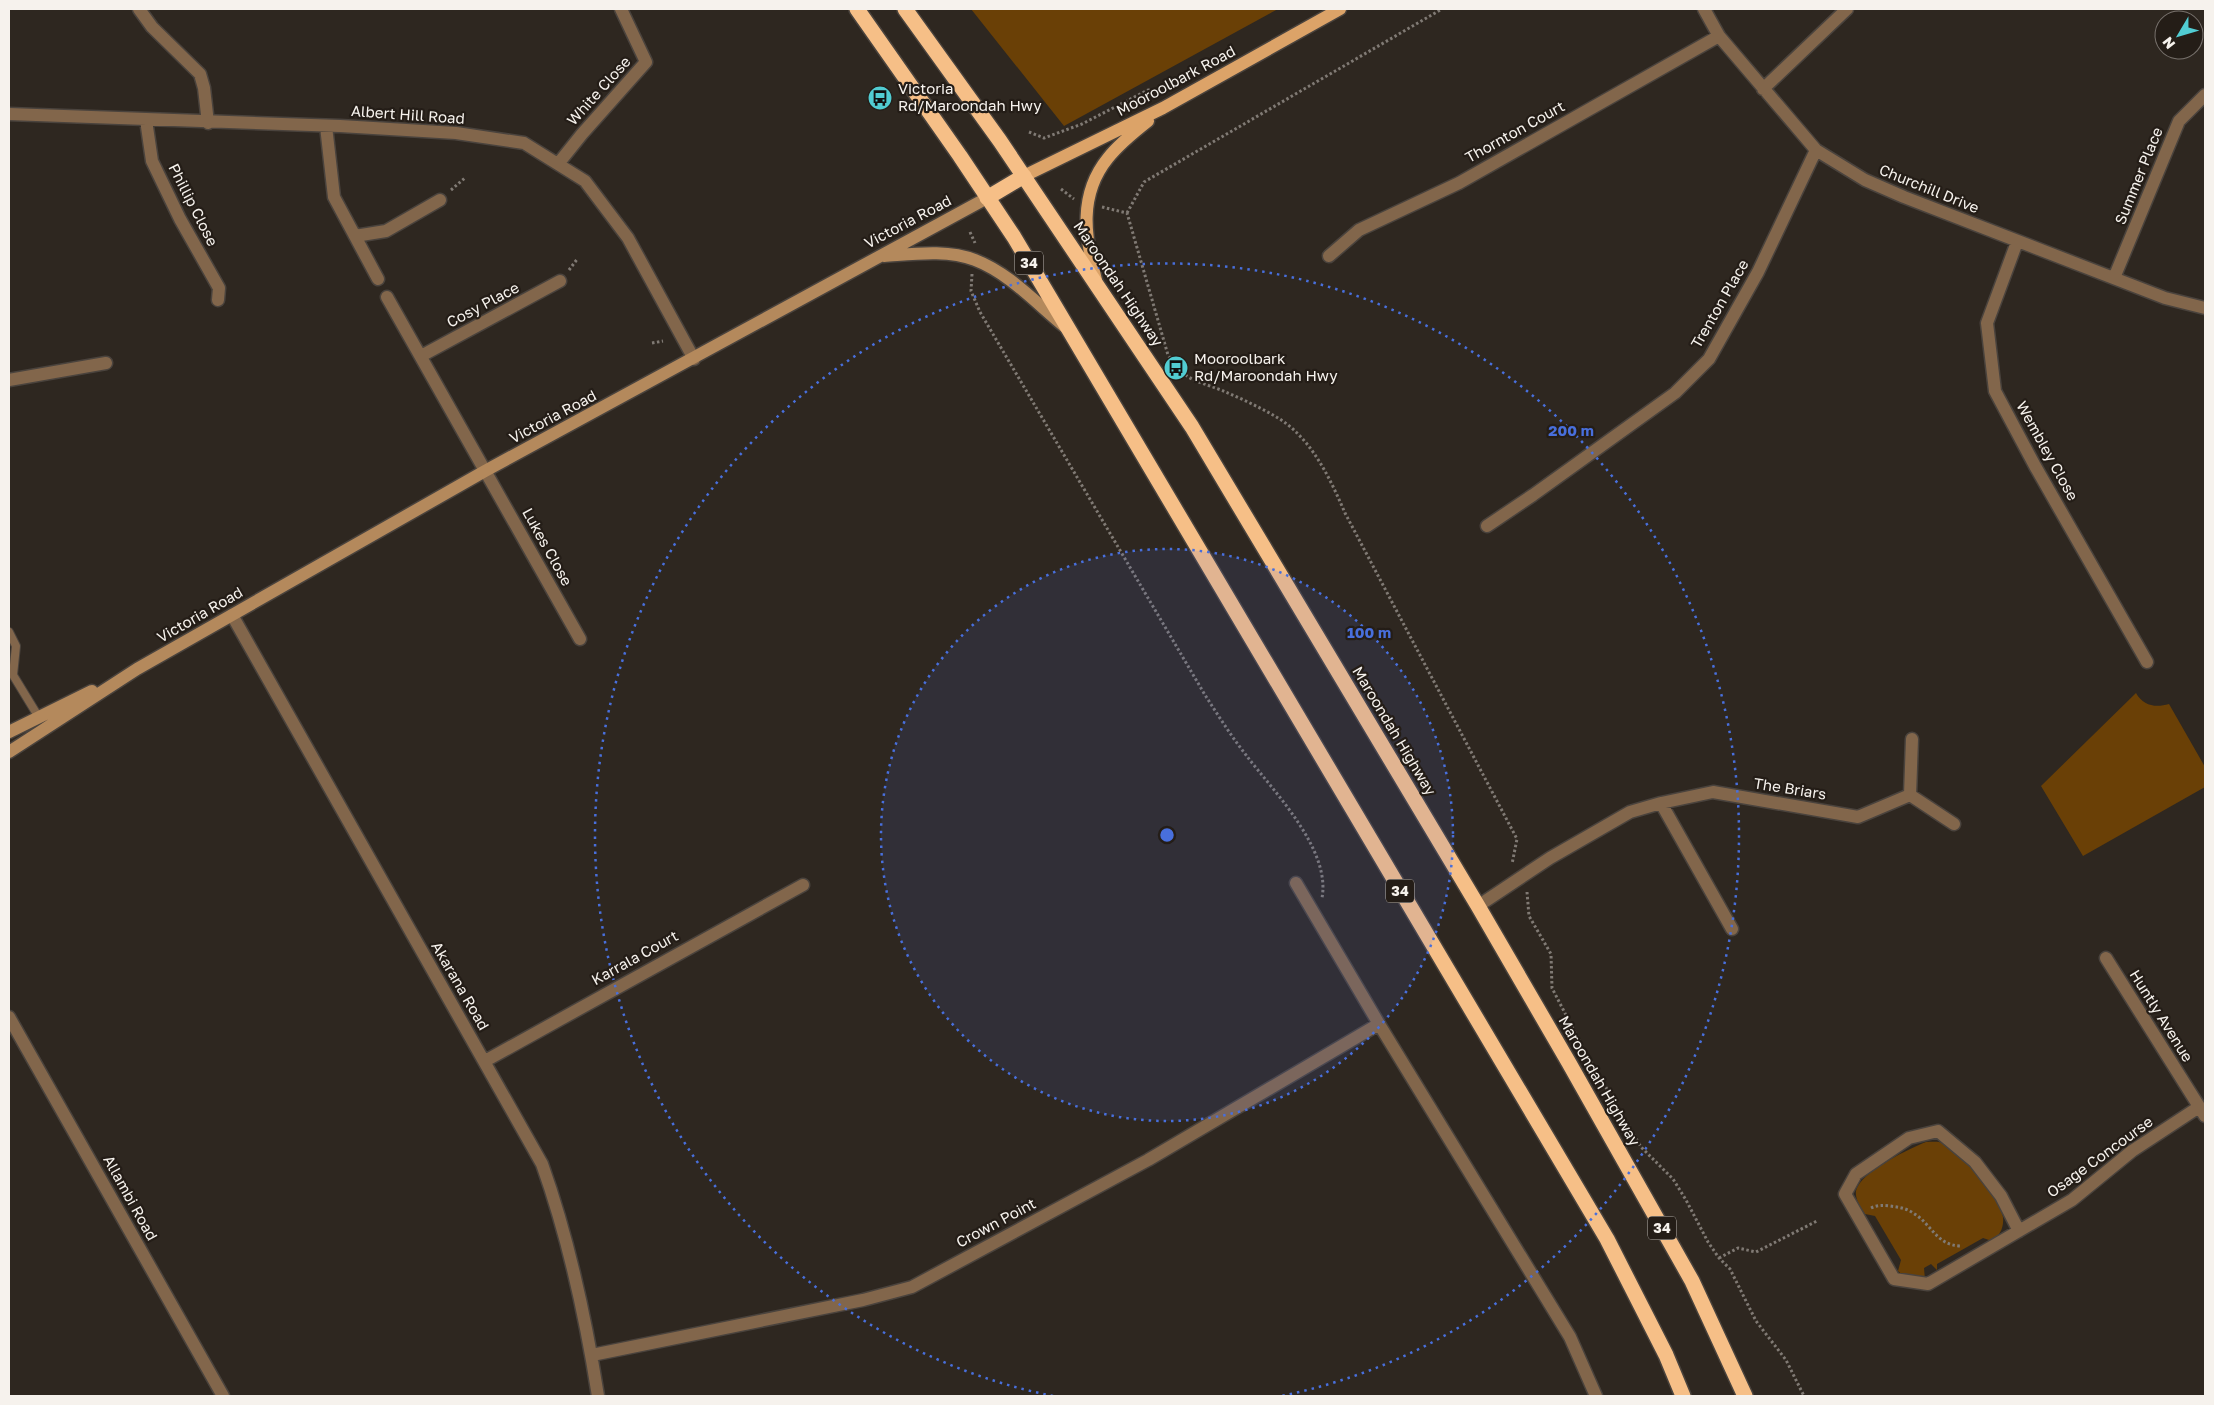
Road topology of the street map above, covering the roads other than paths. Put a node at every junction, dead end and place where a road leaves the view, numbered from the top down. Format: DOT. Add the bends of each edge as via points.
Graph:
graph roads {
  1 [pos="139,9"];
  2 [pos="621,9"];
  3 [pos="858,9"];
  4 [pos="905,9"];
  5 [pos="1340,9"];
  6 [pos="1704,9"];
  7 [pos="1847,9"];
  8 [pos="1719,36"];
  9 [pos="1763,89"];
  10 [pos="2205,95"];
  11 [pos="1163,108"];
  12 [pos="9,114"];
  13 [pos="146,120"];
  14 [pos="208,123"];
  15 [pos="326,126"];
  16 [pos="1816,150"];
  17 [pos="558,164"];
  18 [pos="1024,176"];
  19 [pos="987,198"];
  20 [pos="440,200"];
  21 [pos="355,236"];
  22 [pos="2017,242"];
  23 [pos="879,256"];
  24 [pos="1329,256"];
  25 [pos="2114,278"];
  26 [pos="378,279"];
  27 [pos="560,281"];
  28 [pos="1097,285"];
  29 [pos="387,297"];
  30 [pos="218,300"];
  31 [pos="2205,308"];
  32 [pos="1068,329"];
  33 [pos="421,356"];
  34 [pos="694,359"];
  35 [pos="106,363"];
  36 [pos="9,380"];
  37 [pos="485,471"];
  38 [pos="1487,526"];
  39 [pos="232,616"];
  40 [pos="9,632"];
  41 [pos="580,639"];
  42 [pos="2147,662"];
  43 [pos="137,669"];
  44 [pos="38,716"];
  45 [pos="9,732"];
  46 [pos="1912,739"];
  47 [pos="9,752"];
  48 [pos="1910,795"];
  49 [pos="1661,803"];
  50 [pos="1954,824"];
  51 [pos="1296,883"];
  52 [pos="803,885"];
  53 [pos="1478,906"];
  54 [pos="1732,929"];
  55 [pos="2106,958"];
  56 [pos="9,1017"];
  57 [pos="1379,1024"];
  58 [pos="485,1061"];
  59 [pos="2202,1112"];
  60 [pos="2019,1231"];
  61 [pos="592,1355"];
  62 [pos="223,1396"];
  63 [pos="598,1396"];
  64 [pos="1596,1396"];
  65 [pos="1683,1396"];
  66 [pos="1745,1396"];
  1 -- 14 [label="street" via="152,27 200,74"];
  2 -- 17 [label="street, White Close" via="646,62"];
  3 -- 19 [label="highway, 34"];
  4 -- 18 [label="highway, Maroondah Highway / 34"];
  5 -- 11 [label="main road, Mooroolbark Road"];
  6 -- 8 [label="street, Churchill Drive"];
  7 -- 9 [label="street"];
  8 -- 9 [label="street, Churchill Drive"];
  8 -- 24 [label="street, Thornton Court" via="1459,183 1359,230"];
  9 -- 16 [label="street, Churchill Drive"];
  10 -- 25 [label="street, Summer Place" via="2179,121"];
  11 -- 18 [label="main road, Mooroolbark Road"];
  11 -- 28 [label="main road" via="1107,158 1090,190 1087,242"];
  12 -- 13 [label="street, Albert Hill Road"];
  13 -- 14 [label="street, Albert Hill Road"];
  13 -- 30 [label="street, Phillip Close" via="152,160 180,219 219,288"];
  14 -- 15 [label="street, Albert Hill Road"];
  15 -- 17 [label="street, Albert Hill Road" via="456,133 524,143"];
  15 -- 21 [label="street" via="334,197"];
  16 -- 22 [label="street, Churchill Drive" via="1865,180"];
  16 -- 38 [label="street, Trenton Place" via="1758,272 1709,359 1674,393"];
  17 -- 34 [label="street, Albert Hill Road" via="585,182 628,238"];
  18 -- 19 [label="highway"];
  18 -- 28 [label="highway, Maroondah Highway / 34"];
  19 -- 23 [label="main road, Victoria Road"];
  19 -- 32 [label="highway, 34"];
  20 -- 21 [label="street" via="386,231"];
  21 -- 26 [label="street"];
  22 -- 25 [label="street, Churchill Drive"];
  22 -- 42 [label="street, Wembley Close" via="1986,323 1996,390"];
  23 -- 32 [label="main road" via="923,253 974,259 997,270"];
  23 -- 34 [label="main road, Victoria Road"];
  25 -- 31 [label="street, Churchill Drive" via="2165,298"];
  27 -- 33 [label="street, Cosy Place"];
  28 -- 53 [label="highway, Maroondah Highway / 34" via="1192,427"];
  29 -- 33 [label="street"];
  32 -- 65 [label="highway, 34" via="1607,1239"];
  33 -- 37 [label="street"];
  34 -- 37 [label="main road, Victoria Road"];
  35 -- 36 [label="street"];
  37 -- 39 [label="main road, Victoria Road"];
  37 -- 41 [label="street, Lukes Close"];
  39 -- 43 [label="main road, Victoria Road"];
  39 -- 58 [label="street, Akarana Road"];
  40 -- 44 [label="lane" via="16,646 14,675"];
  43 -- 44 [label="main road, Victoria Road"];
  43 -- 47 [label="main road, Victoria Road"];
  44 -- 45 [label="main road, Victoria Road"];
  46 -- 48 [label="street"];
  48 -- 49 [label="street, The Briars" via="1858,816 1713,792"];
  48 -- 50 [label="street"];
  49 -- 53 [label="street, The Briars" via="1630,812 1550,858"];
  49 -- 54 [label="street"];
  51 -- 57 [label="street"];
  52 -- 58 [label="street, Karrala Court"];
  53 -- 66 [label="highway, Maroondah Highway / 34" via="1692,1281"];
  55 -- 59 [label="street, Huntly Avenue"];
  56 -- 62 [label="street, Allambi Road"];
  57 -- 61 [label="street, Crown Point" via="1148,1160 912,1287 863,1300"];
  57 -- 64 [label="street" via="1570,1337"];
  58 -- 61 [label="street, Akarana Road" via="542,1164 557,1205"];
  59 -- 60 [label="street, Osage Concourse" via="2132,1151 2072,1200"];
  60 -- 60 [label="street, Osage Concourse" via="1928,1284 1894,1279 1845,1194 1856,1174 1909,1138 1938,1132 1975,1162 2001,1196"];
  61 -- 63 [label="street, Akarana Road"];
}
